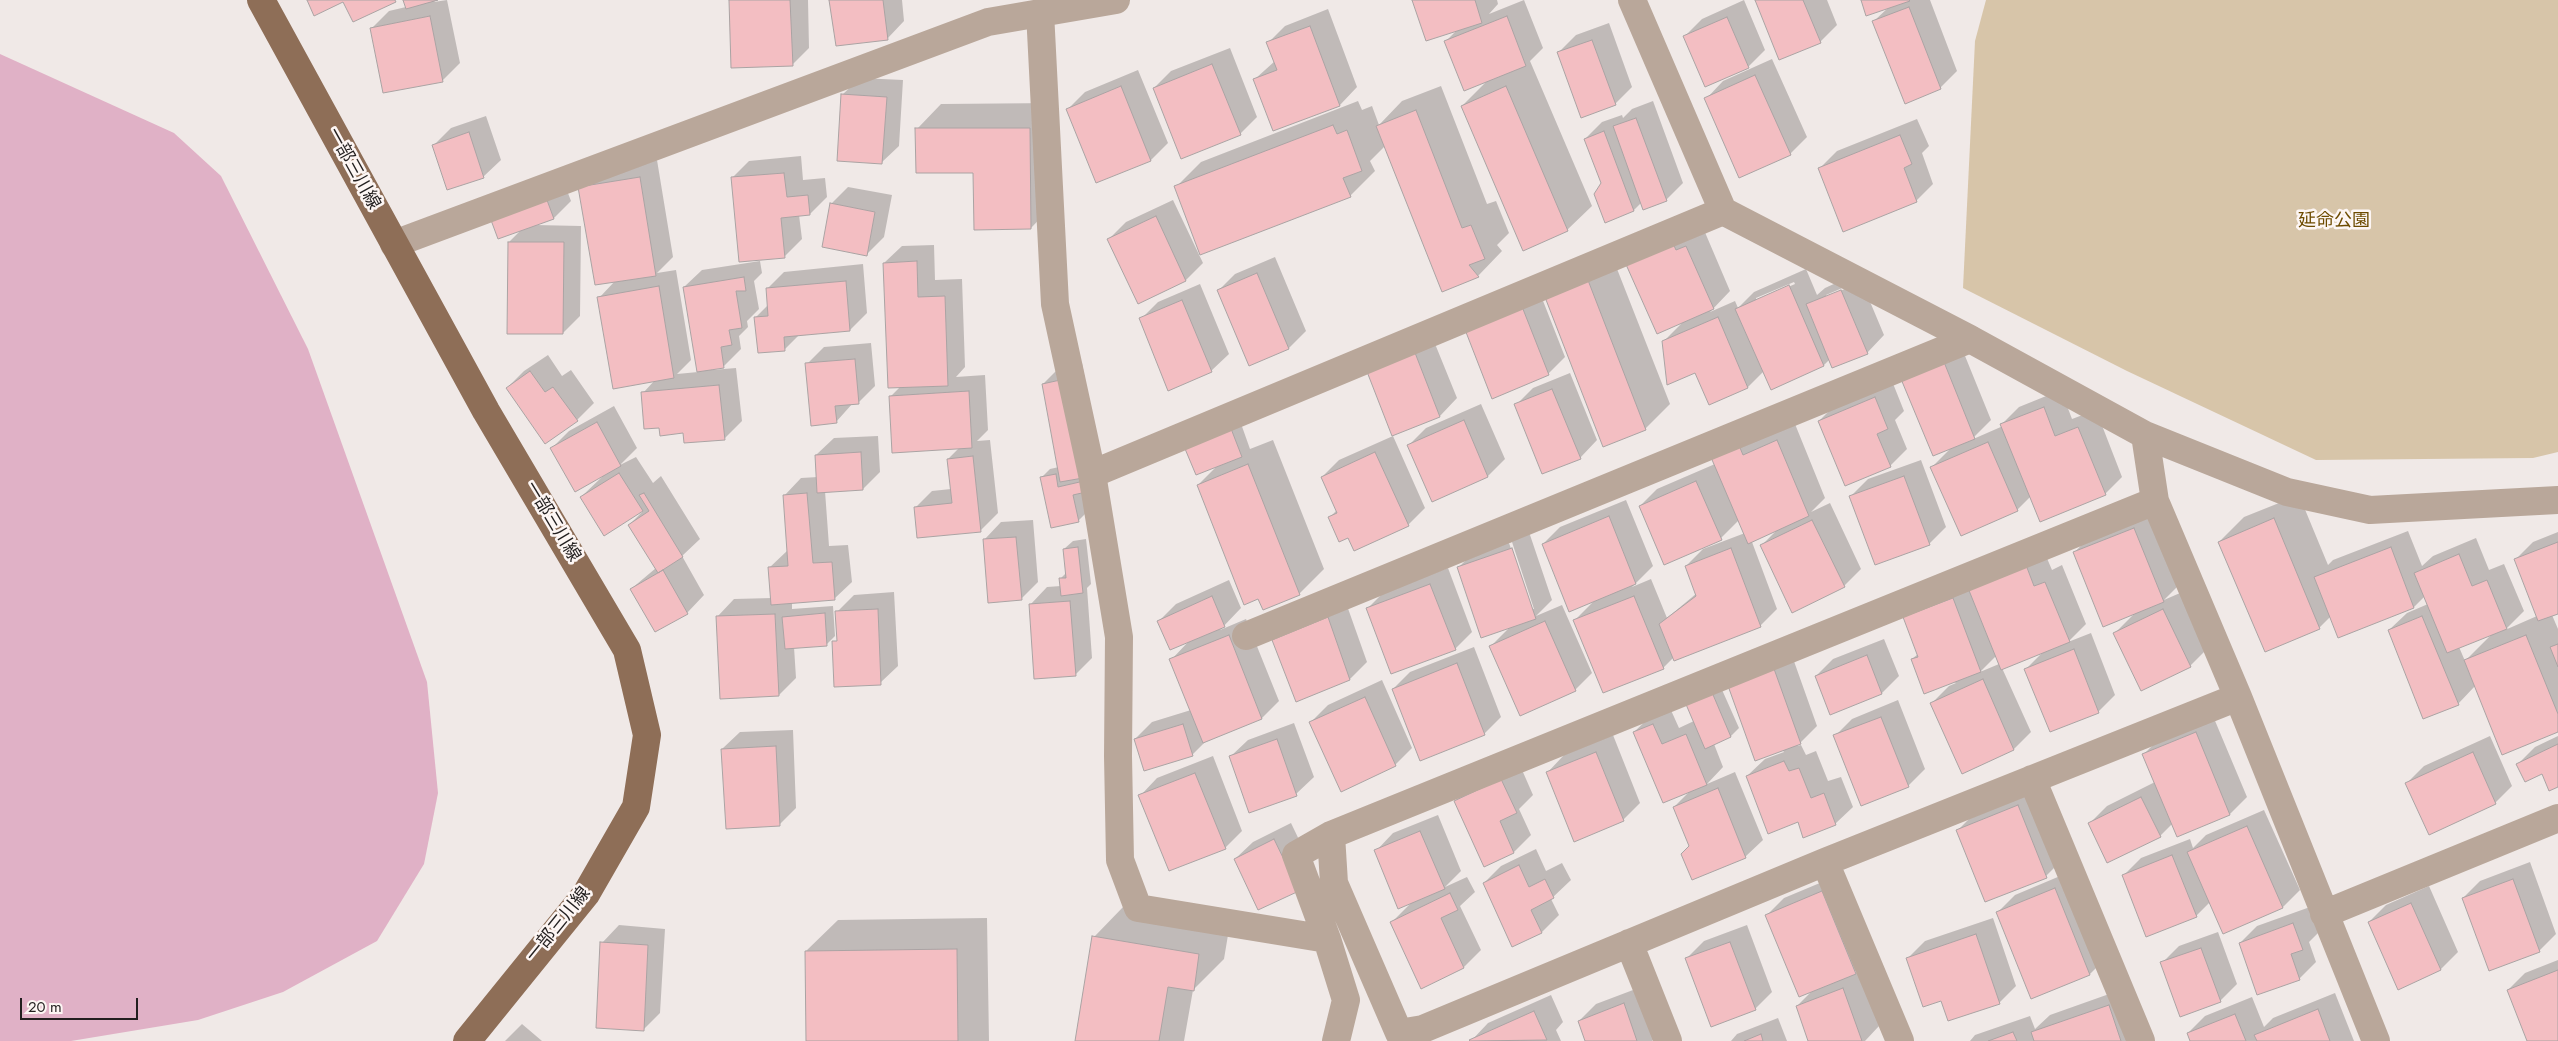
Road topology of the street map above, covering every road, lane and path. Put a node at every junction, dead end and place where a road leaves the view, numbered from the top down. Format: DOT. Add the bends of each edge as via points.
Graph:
graph roads {
  1 [pos="261,0"];
  2 [pos="1116,0"];
  3 [pos="1632,0"];
  4 [pos="1040,12"];
  5 [pos="1723,211"];
  6 [pos="394,244"];
  7 [pos="1970,339"];
  8 [pos="2145,434"];
  9 [pos="1092,474"];
  10 [pos="2558,500"];
  11 [pos="2155,501"];
  12 [pos="1246,636"];
  13 [pos="2238,697"];
  14 [pos="2032,779"];
  15 [pos="2558,818"];
  16 [pos="1331,836"];
  17 [pos="1825,862"];
  18 [pos="2324,914"];
  19 [pos="1327,939"];
  20 [pos="1629,944"];
  21 [pos="1426,1035"];
  22 [pos="467,1041"];
  23 [pos="1336,1041"];
  24 [pos="1668,1041"];
  25 [pos="1900,1041"];
  26 [pos="2141,1041"];
  27 [pos="2376,1041"];
  1 -- 6 [label="main road, 一部三川線"];
  2 -- 4 [label="street"];
  3 -- 5 [label="street"];
  4 -- 6 [label="street" via="988,22"];
  4 -- 9 [label="street" via="1055,304"];
  5 -- 7 [label="street"];
  5 -- 9 [label="street"];
  6 -- 22 [label="main road, 一部三川線" via="486,411 627,650 647,734 636,807 586,894"];
  7 -- 8 [label="street"];
  7 -- 12 [label="street"];
  8 -- 10 [label="street" via="2287,492 2370,510"];
  8 -- 11 [label="street"];
  9 -- 19 [label="street" via="1119,637 1120,860 1138,908"];
  11 -- 13 [label="street"];
  11 -- 16 [label="street"];
  13 -- 14 [label="street"];
  13 -- 18 [label="street"];
  14 -- 17 [label="street"];
  14 -- 26 [label="street"];
  15 -- 18 [label="street"];
  16 -- 19 [label="street" via="1296,855"];
  16 -- 21 [label="street" via="1334,882 1398,1033"];
  17 -- 20 [label="street"];
  17 -- 25 [label="street"];
  18 -- 27 [label="street"];
  19 -- 23 [label="street" via="1346,1000"];
  20 -- 21 [label="street"];
  20 -- 24 [label="street"];
}
